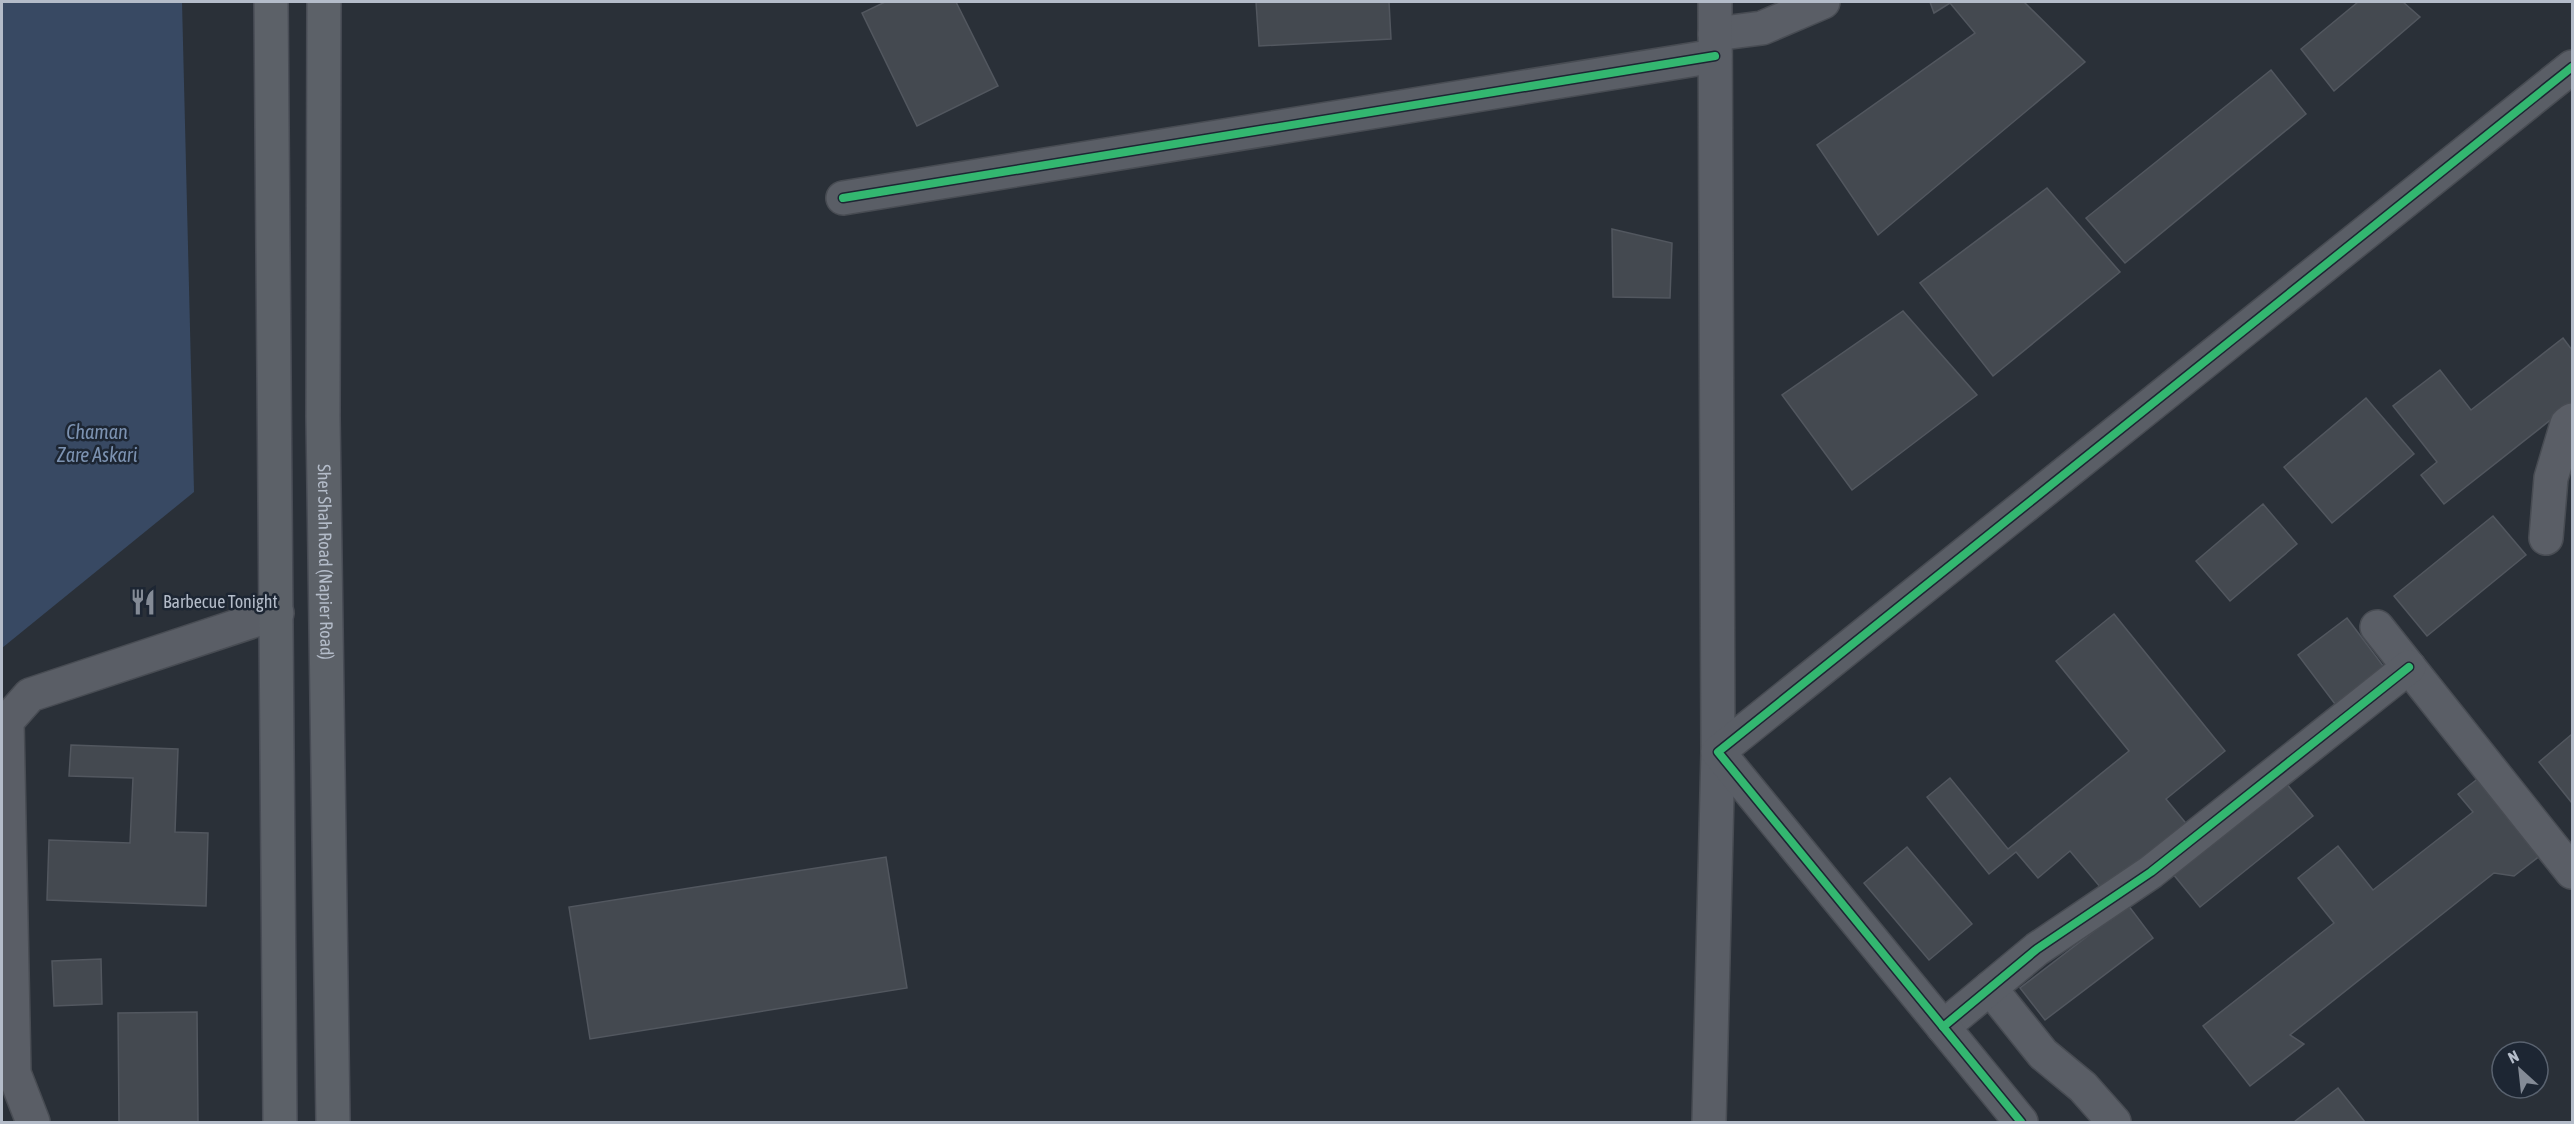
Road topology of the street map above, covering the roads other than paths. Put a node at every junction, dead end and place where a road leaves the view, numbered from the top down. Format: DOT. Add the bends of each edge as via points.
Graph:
graph roads {
  1 [pos="271,2"];
  2 [pos="324,2"];
  3 [pos="1715,2"];
  4 [pos="1823,2"];
  5 [pos="1715,45"];
  6 [pos="2572,67"];
  7 [pos="843,198"];
  8 [pos="2572,420"];
  9 [pos="2546,538"];
  10 [pos="277,613"];
  11 [pos="2377,627"];
  12 [pos="2409,667"];
  13 [pos="1718,752"];
  14 [pos="2572,872"];
  15 [pos="1990,988"];
  16 [pos="1943,1027"];
  17 [pos="33,1122"];
  18 [pos="280,1122"];
  19 [pos="333,1122"];
  20 [pos="1709,1122"];
  21 [pos="2021,1122"];
  22 [pos="2114,1122"];
  1 -- 10 [label="main road"];
  2 -- 19 [label="main road, Sher Shah Road (Napier Road)" via="322,405"];
  3 -- 5 [label="street"];
  4 -- 5 [label="street"];
  5 -- 7 [label="street"];
  5 -- 13 [label="street"];
  6 -- 13 [label="street"];
  8 -- 9 [label="street" via="2567,424 2552,478"];
  10 -- 17 [label="street" via="30,694 7,721 14,1073"];
  10 -- 18 [label="main road"];
  11 -- 12 [label="street"];
  12 -- 14 [label="street"];
  12 -- 15 [label="street" via="2151,872 2037,949"];
  13 -- 16 [label="street"];
  13 -- 20 [label="street"];
  15 -- 16 [label="street"];
  15 -- 22 [label="street" via="2043,1054 2083,1087"];
  16 -- 21 [label="street"];
}
